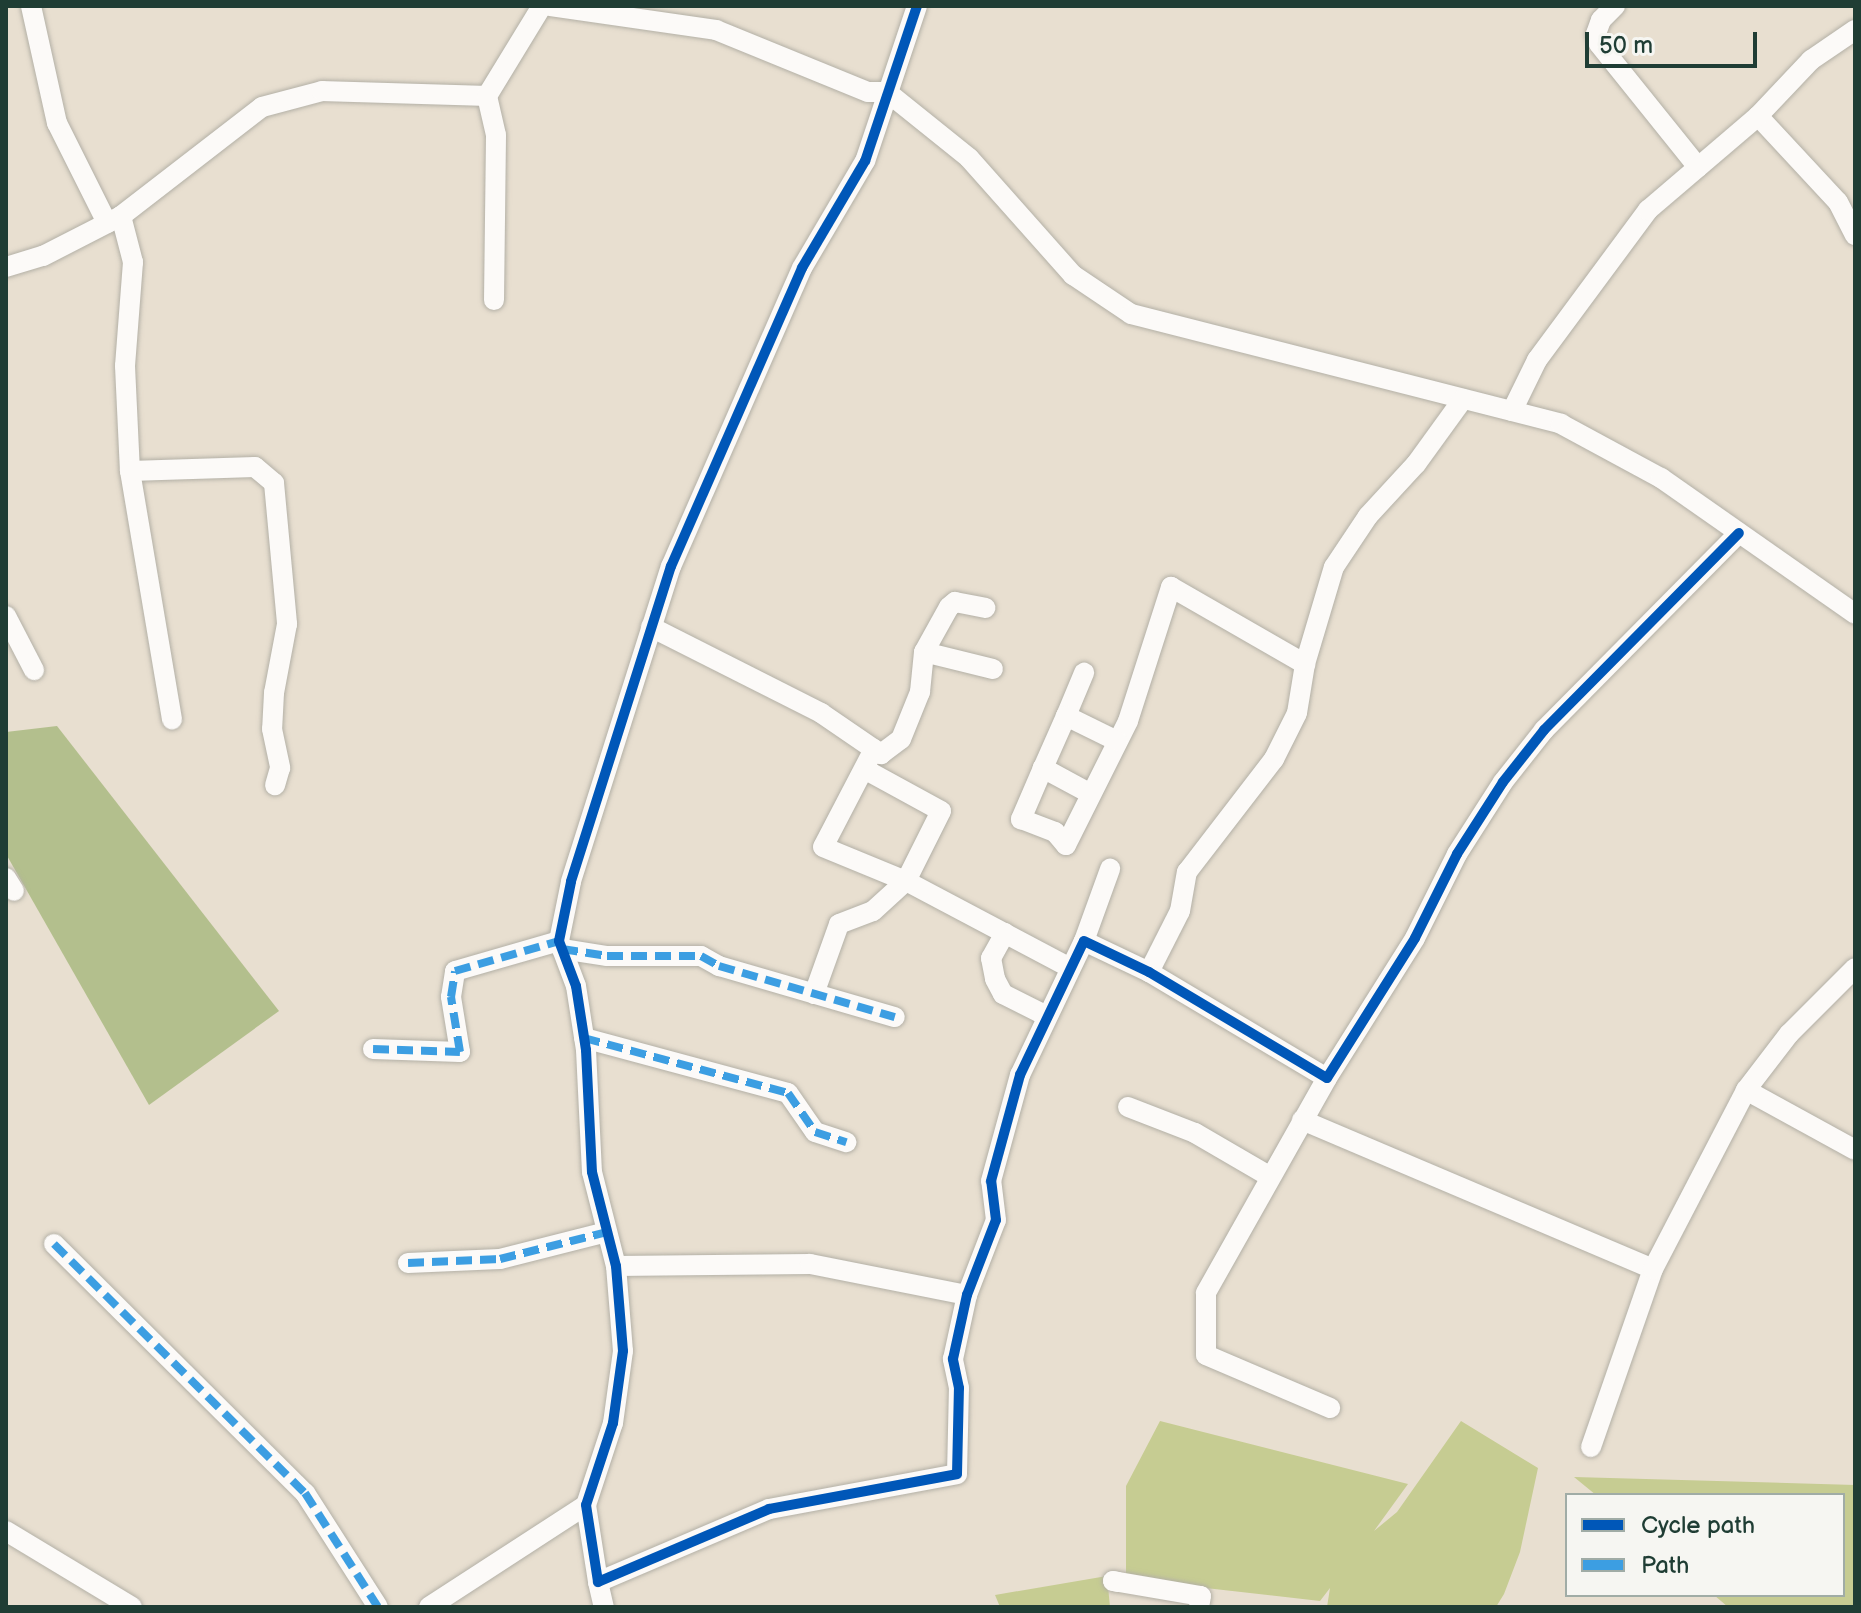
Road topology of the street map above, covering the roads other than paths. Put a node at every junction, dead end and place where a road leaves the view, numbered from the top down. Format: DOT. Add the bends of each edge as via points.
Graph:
graph roads {
  1 [pos="31,6"];
  2 [pos="542,6"];
  3 [pos="550,6"];
  4 [pos="917,6"];
  5 [pos="1615,6"];
  6 [pos="622,10"];
  7 [pos="1855,30"];
  8 [pos="887,92"];
  9 [pos="487,96"];
  10 [pos="1758,116"];
  11 [pos="1698,167"];
  12 [pos="1846,196"];
  13 [pos="114,219"];
  14 [pos="1855,235"];
  15 [pos="6,267"];
  16 [pos="494,300"];
  17 [pos="1463,399"];
  18 [pos="1512,411"];
  19 [pos="130,471"];
  20 [pos="1739,533"];
  21 [pos="985,608"];
  22 [pos="1855,614"];
  23 [pos="6,616"];
  24 [pos="651,627"];
  25 [pos="924,652"];
  26 [pos="1305,664"];
  27 [pos="993,669"];
  28 [pos="34,670"];
  29 [pos="1084,673"];
  30 [pos="1066,716"];
  31 [pos="172,719"];
  32 [pos="1117,741"];
  33 [pos="874,749"];
  34 [pos="1043,768"];
  35 [pos="866,770"];
  36 [pos="275,785"];
  37 [pos="1091,794"];
  38 [pos="1110,869"];
  39 [pos="906,881"];
  40 [pos="1005,933"];
  41 [pos="1084,941"];
  42 [pos="561,945"];
  43 [pos="1070,968"];
  44 [pos="1855,968"];
  45 [pos="1149,972"];
  46 [pos="814,994"];
  47 [pos="1047,1016"];
  48 [pos="895,1017"];
  49 [pos="584,1038"];
  50 [pos="373,1049"];
  51 [pos="1327,1078"];
  52 [pos="1746,1090"];
  53 [pos="1128,1107"];
  54 [pos="1302,1120"];
  55 [pos="846,1142"];
  56 [pos="1855,1150"];
  57 [pos="1269,1176"];
  58 [pos="607,1232"];
  59 [pos="54,1244"];
  60 [pos="408,1263"];
  61 [pos="616,1266"];
  62 [pos="1653,1269"];
  63 [pos="967,1295"];
  64 [pos="1330,1408"];
  65 [pos="1591,1447"];
  66 [pos="586,1505"];
  67 [pos="6,1531"];
  68 [pos="598,1582"];
  69 [pos="1118,1582"];
  70 [pos="132,1607"];
  71 [pos="378,1607"];
  72 [pos="429,1607"];
  73 [pos="604,1607"];
  74 [pos="1199,1607"];
  1 -- 13 [label="street" via="57,123"];
  2 -- 9 [label="street"];
  3 -- 6 [label="street"];
  4 -- 8 [label="street"];
  5 -- 11 [label="street" via="1601,20 1599,44"];
  6 -- 8 [label="street" via="716,30 868,92"];
  7 -- 10 [label="street" via="1811,60"];
  8 -- 17 [label="street" via="969,158 1073,275 1131,314"];
  8 -- 24 [label="street" via="865,161 787,299 671,566"];
  9 -- 13 [label="street" via="392,89 294,97 262,107"];
  9 -- 16 [label="street" via="496,135"];
  10 -- 11 [label="street"];
  10 -- 12 [label="street"];
  11 -- 18 [label="street" via="1648,210 1537,360"];
  12 -- 14 [label="street"];
  13 -- 15 [label="street" via="43,256"];
  13 -- 19 [label="street" via="133,262 125,366"];
  17 -- 18 [label="street"];
  17 -- 26 [label="street" via="1416,464 1368,516 1334,567"];
  18 -- 20 [label="street" via="1561,424 1614,448"];
  19 -- 31 [label="street"];
  19 -- 36 [label="street" via="255,467 274,483 287,624 274,693 272,729 280,768"];
  20 -- 22 [label="street"];
  20 -- 51 [label="street" via="1544,730 1503,782 1457,854 1415,938"];
  21 -- 25 [label="street" via="955,602"];
  23 -- 28 [label="street"];
  24 -- 33 [label="street" via="808,706"];
  24 -- 42 [label="street" via="571,882"];
  25 -- 27 [label="street"];
  25 -- 33 [label="street" via="920,692 901,739 881,754"];
  26 -- 32 [label="street" via="1171,587"];
  26 -- 45 [label="street" via="1297,713 1274,759 1187,872 1180,911"];
  29 -- 30 [label="street"];
  30 -- 32 [label="street"];
  30 -- 34 [label="street"];
  32 -- 37 [label="street"];
  33 -- 35 [label="street"];
  34 -- 37 [label="street"];
  34 -- 37 [label="street" via="1021,819 1055,832 1066,845"];
  35 -- 39 [label="street" via="941,811"];
  35 -- 39 [label="street" via="823,847"];
  38 -- 41 [label="street"];
  39 -- 40 [label="street"];
  39 -- 46 [label="street" via="873,911 839,924"];
  40 -- 43 [label="street"];
  40 -- 47 [label="street" via="991,958 995,979 1003,994"];
  41 -- 43 [label="street"];
  41 -- 45 [label="street"];
  42 -- 46 [label="street" via="607,956 701,956"];
  42 -- 49 [label="street" via="576,986"];
  42 -- 50 [label="street" via="455,971 451,997 460,1052"];
  43 -- 47 [label="street"];
  44 -- 52 [label="street" via="1789,1034"];
  45 -- 51 [label="street"];
  46 -- 48 [label="street"];
  47 -- 63 [label="street" via="1020,1075 991,1181 996,1220"];
  49 -- 55 [label="street" via="788,1093 815,1132"];
  49 -- 58 [label="street" via="592,1172"];
  51 -- 54 [label="street"];
  52 -- 56 [label="street"];
  52 -- 62 [label="street"];
  53 -- 57 [label="street" via="1195,1133"];
  54 -- 57 [label="street"];
  54 -- 62 [label="street"];
  57 -- 64 [label="street" via="1206,1293 1206,1355"];
  58 -- 60 [label="street" via="500,1259"];
  58 -- 61 [label="street"];
  59 -- 71 [label="street" via="305,1493"];
  61 -- 63 [label="street" via="810,1264"];
  61 -- 66 [label="street" via="623,1351 613,1423"];
  62 -- 65 [label="street"];
  63 -- 68 [label="street" via="953,1359 959,1388 957,1474 769,1509"];
  66 -- 68 [label="street"];
  66 -- 72 [label="street"];
  67 -- 70 [label="street"];
  68 -- 73 [label="street"];
  69 -- 74 [label="street" via="1113,1581 1201,1596"];
}
